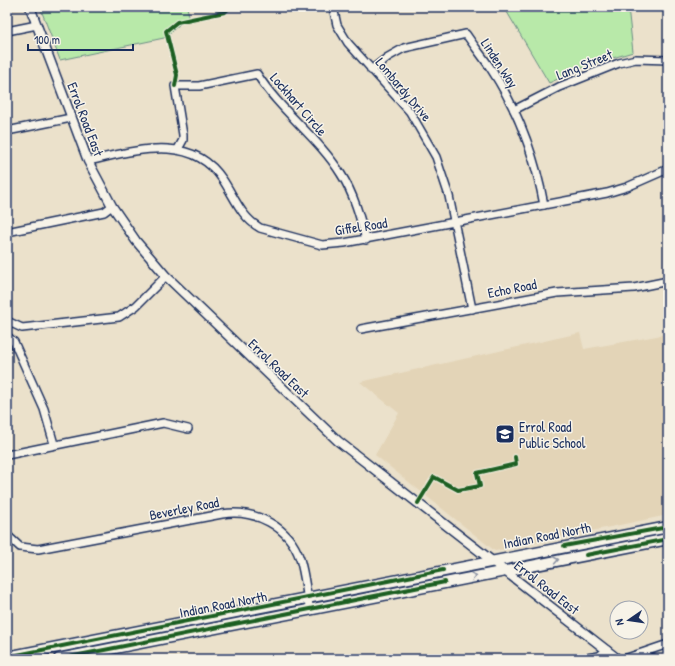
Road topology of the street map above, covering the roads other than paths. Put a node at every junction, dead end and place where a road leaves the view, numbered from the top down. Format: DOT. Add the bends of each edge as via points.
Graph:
graph roads {
  1 [pos="30,7"];
  2 [pos="334,7"];
  3 [pos="37,25"];
  4 [pos="7,31"];
  5 [pos="668,60"];
  6 [pos="372,70"];
  7 [pos="514,110"];
  8 [pos="71,118"];
  9 [pos="7,131"];
  10 [pos="178,149"];
  11 [pos="88,161"];
  12 [pos="668,169"];
  13 [pos="544,204"];
  14 [pos="112,206"];
  15 [pos="454,222"];
  16 [pos="7,232"];
  17 [pos="366,240"];
  18 [pos="166,276"];
  19 [pos="668,281"];
  20 [pos="472,309"];
  21 [pos="7,321"];
  22 [pos="361,329"];
  23 [pos="7,336"];
  24 [pos="188,429"];
  25 [pos="54,444"];
  26 [pos="7,455"];
  27 [pos="668,527"];
  28 [pos="7,535"];
  29 [pos="668,539"];
  30 [pos="491,560"];
  31 [pos="504,570"];
  32 [pos="307,598"];
  33 [pos="310,610"];
  34 [pos="84,643"];
  35 [pos="668,644"];
  36 [pos="607,650"];
  37 [pos="7,657"];
  38 [pos="87,657"];
  39 [pos="59,659"];
  40 [pos="582,659"];
  41 [pos="618,659"];
  42 [pos="624,659"];
  1 -- 3 [label="street, Errol Road East"];
  2 -- 6 [label="street, Lombardy Drive" via="340,32"];
  3 -- 4 [label="street"];
  3 -- 8 [label="street, Errol Road East"];
  5 -- 7 [label="street, Lang Street" via="636,59 619,63 559,87"];
  6 -- 7 [label="street, Linden Way" via="404,48 466,34 491,69"];
  6 -- 15 [label="street, Lombardy Drive" via="410,112 426,137 441,170"];
  7 -- 13 [label="street, Linden Way" via="532,155"];
  8 -- 9 [label="street"];
  8 -- 11 [label="street, Errol Road East"];
  10 -- 11 [label="street, Giffel Road" via="153,149"];
  10 -- 17 [label="street, Giffel Road" via="199,157 213,168 245,217 260,228 322,245"];
  10 -- 17 [label="street, Lockhart Circle" via="183,135 176,86 199,86 258,74 268,91 342,175 354,200"];
  11 -- 14 [label="street, Errol Road East"];
  12 -- 13 [label="street, Giffel Road" via="614,191"];
  13 -- 15 [label="street, Giffel Road"];
  14 -- 16 [label="street" via="104,212"];
  14 -- 18 [label="street, Errol Road East" via="136,241"];
  15 -- 17 [label="street, Giffel Road"];
  15 -- 20 [label="street, Lombardy Drive"];
  18 -- 21 [label="street" via="136,306 119,317 22,328"];
  18 -- 30 [label="street, Errol Road East" via="338,441"];
  19 -- 20 [label="street, Echo Road" via="634,288 557,293"];
  20 -- 22 [label="street, Echo Road"];
  23 -- 25 [label="street" via="14,342 44,409"];
  24 -- 25 [label="street" via="163,423"];
  25 -- 26 [label="street"];
  27 -- 30 [label="main road, Indian Road North"];
  28 -- 32 [label="street, Beverley Road" via="20,547 38,549 222,514 246,513 271,523 292,542 300,560"];
  31 -- 29 [label="main road, Indian Road North, one-way"];
  30 -- 31 [label="street, Errol Road East"];
  30 -- 32 [label="main road, Indian Road North"];
  33 -- 31 [label="main road, Indian Road North, one-way"];
  31 -- 36 [label="street, Errol Road East"];
  32 -- 33 [label="street, Beverley Road"];
  32 -- 34 [label="main road, Indian Road North"];
  33 -- 38 [label="main road, Indian Road North"];
  34 -- 37 [label="main road, Indian Road North"];
  34 -- 38 [label="street"];
  35 -- 42 [label="street"];
  36 -- 40 [label="street" via="599,656"];
  36 -- 41 [label="street, Errol Road East"];
  38 -- 39 [label="main road, Indian Road North"];
}
